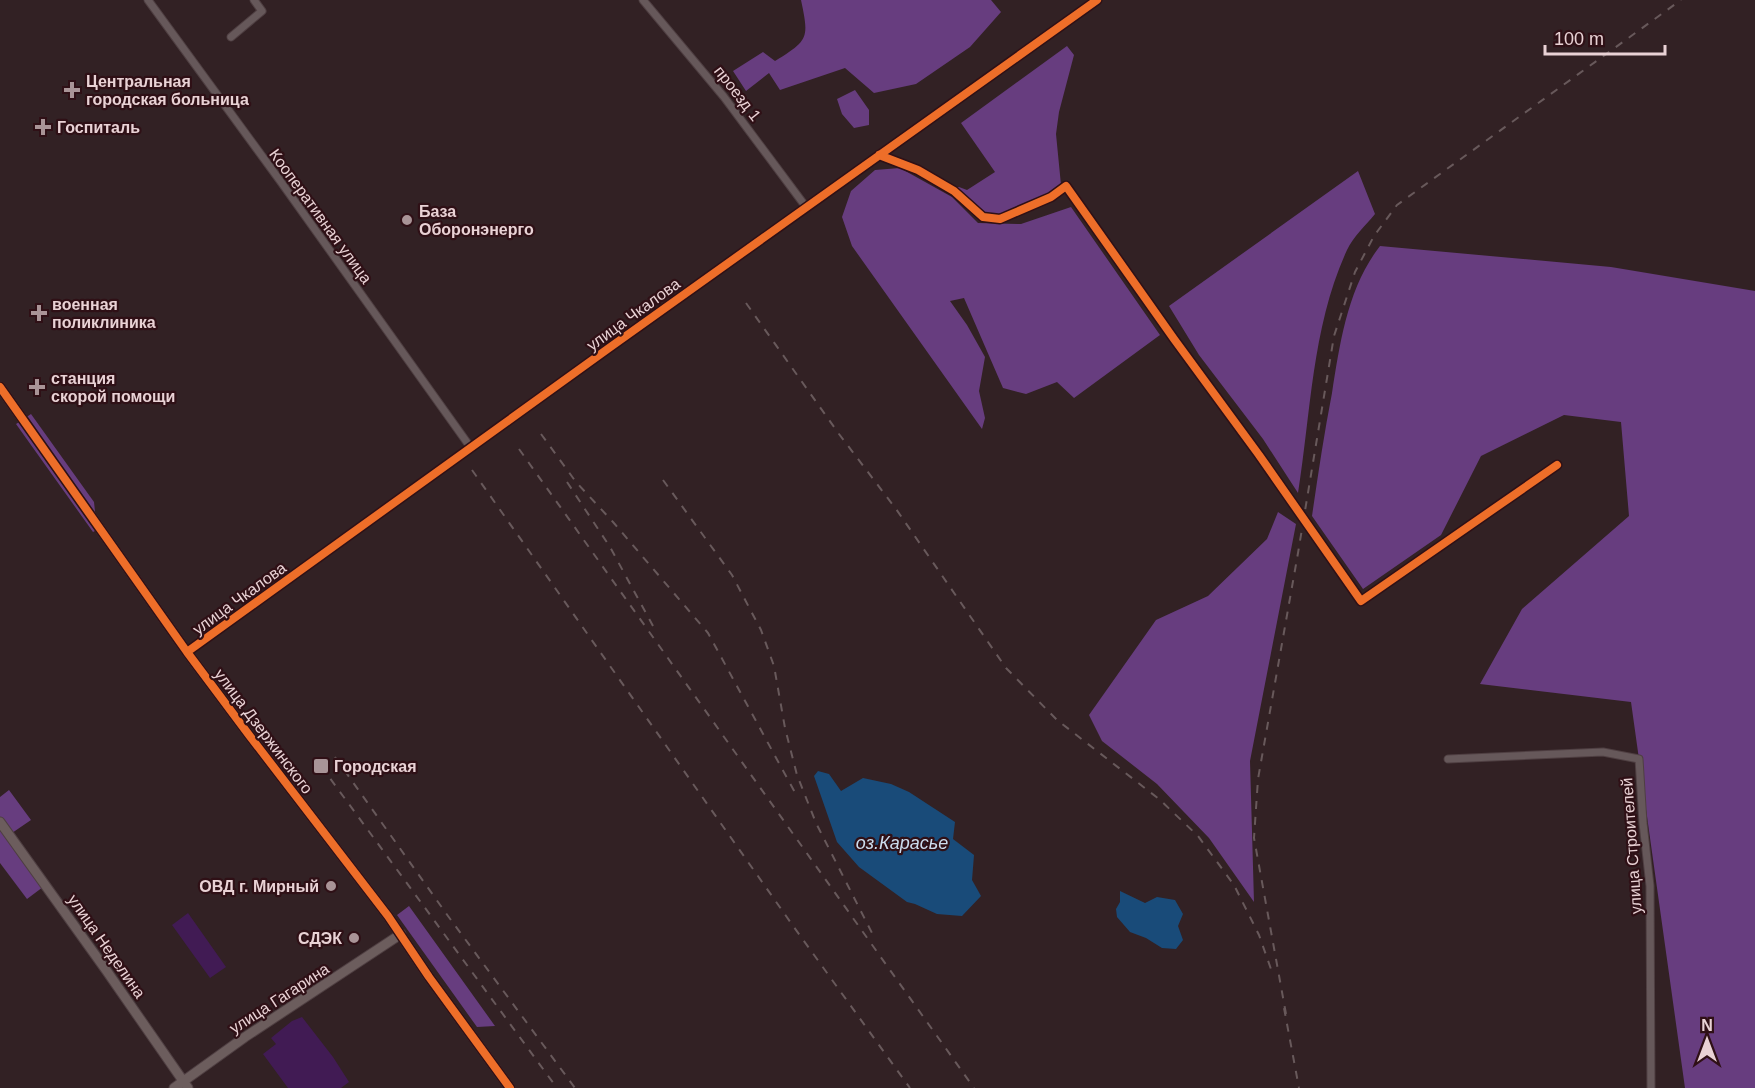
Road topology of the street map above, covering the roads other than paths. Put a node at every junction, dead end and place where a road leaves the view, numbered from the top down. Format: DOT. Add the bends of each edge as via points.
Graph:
graph roads {
  1 [pos="148,0"];
  2 [pos="254,0"];
  3 [pos="644,0"];
  4 [pos="1097,0"];
  5 [pos="231,37"];
  6 [pos="879,155"];
  7 [pos="806,207"];
  8 [pos="0,387"];
  9 [pos="471,448"];
  10 [pos="1557,465"];
  11 [pos="188,652"];
  12 [pos="1448,759"];
  13 [pos="0,822"];
  14 [pos="401,934"];
  15 [pos="185,1085"];
  16 [pos="174,1088"];
  17 [pos="510,1088"];
  18 [pos="1651,1088"];
  1 -- 9 [label="street, Кооперативная улица"];
  2 -- 5 [label="street" via="262,11"];
  3 -- 7 [label="street, проезд 1" via="724,97"];
  4 -- 6 [label="street, улица Чкалова"];
  6 -- 7 [label="street, улица Чкалова"];
  6 -- 10 [label="street" via="954,190 983,217 1000,219 1066,186 1361,601"];
  7 -- 9 [label="street, улица Чкалова"];
  8 -- 11 [label="street, улица Дзержинского"];
  9 -- 11 [label="street, улица Чкалова"];
  11 -- 14 [label="street, улица Дзержинского"];
  12 -- 18 [label="street, улица Строителей" via="1603,752 1639,759 1650,886"];
  13 -- 15 [label="street, улица Неделина"];
  14 -- 15 [label="street, улица Гагарина" via="245,1037"];
  14 -- 17 [label="street, улица Дзержинского"];
  15 -- 16 [label="street, улица Гагарина"];
}
